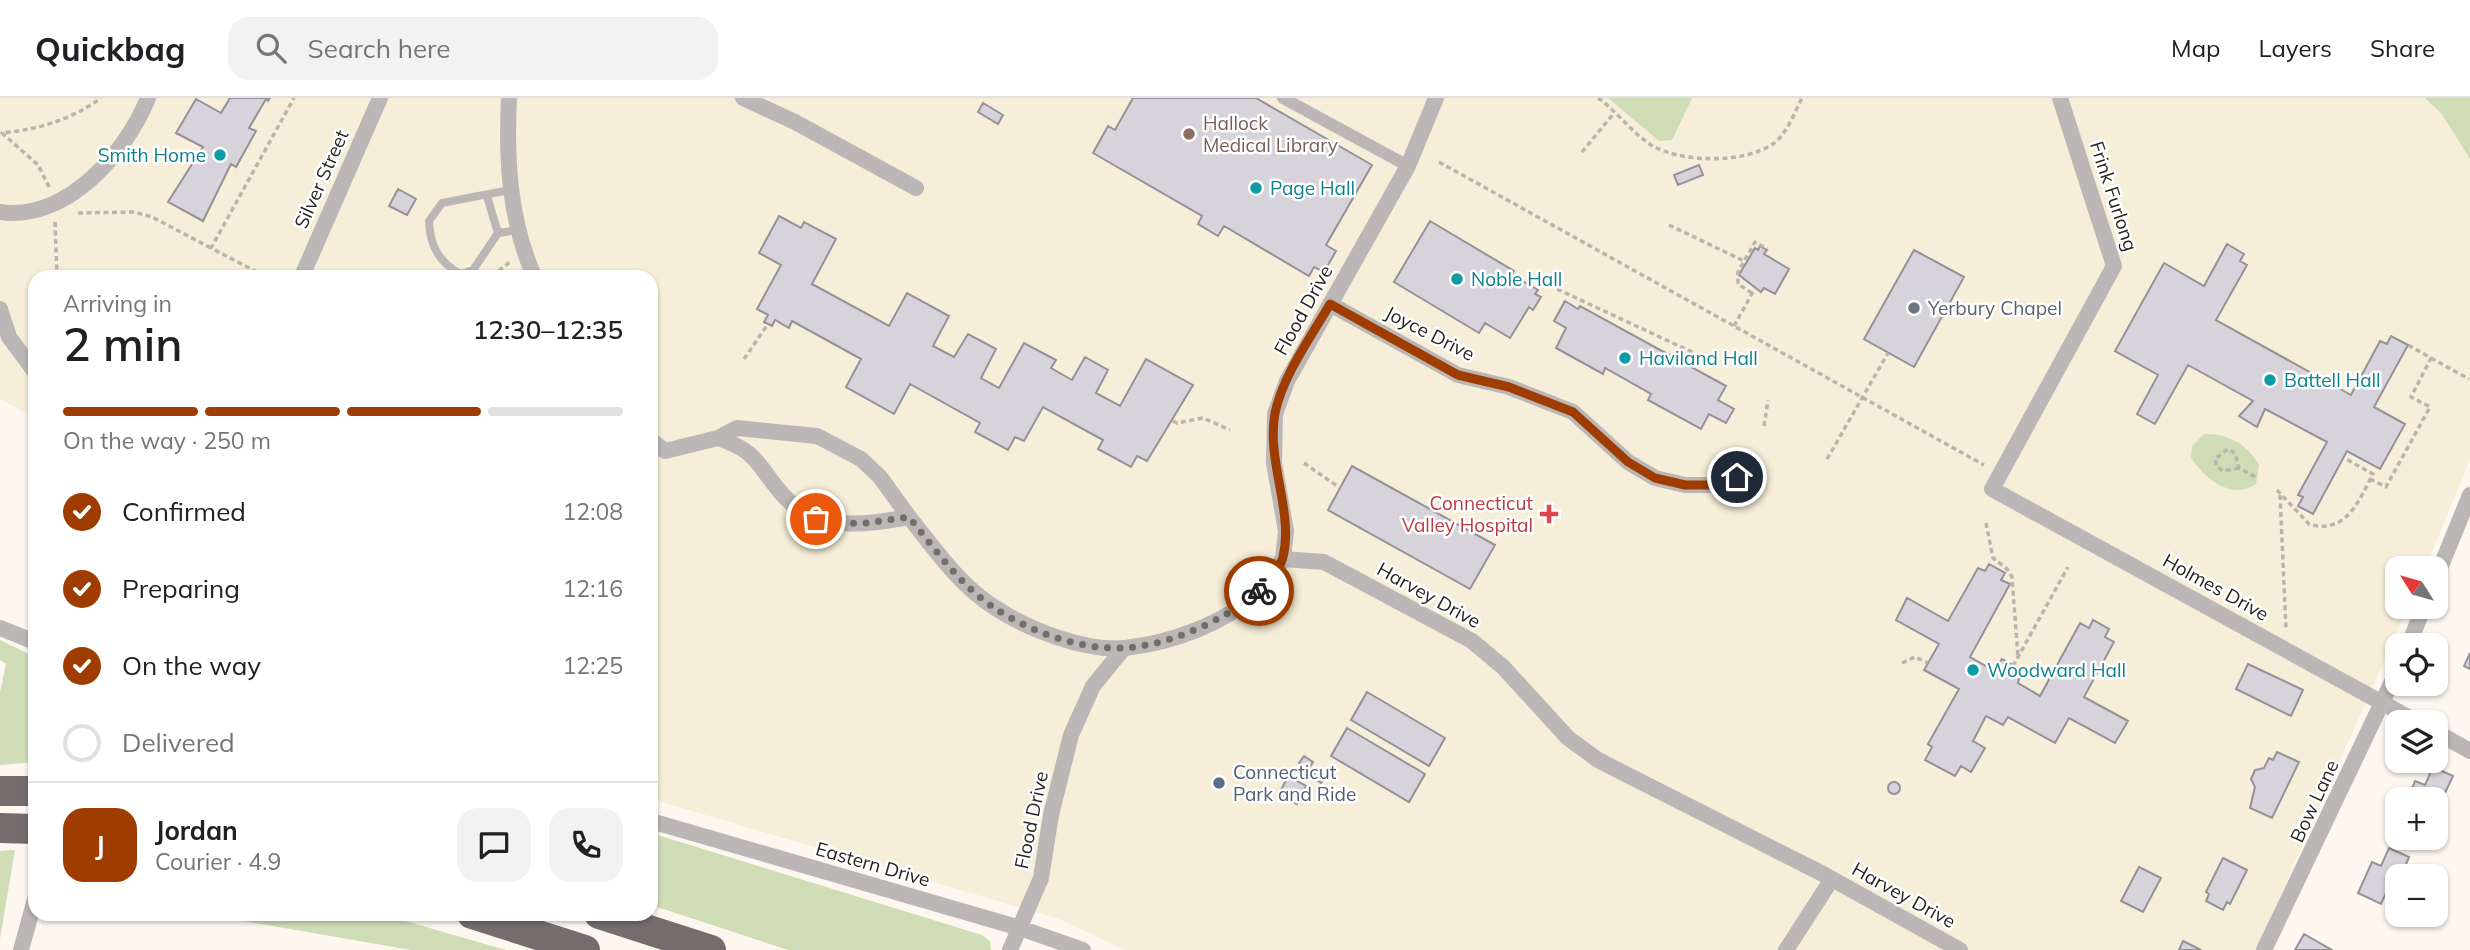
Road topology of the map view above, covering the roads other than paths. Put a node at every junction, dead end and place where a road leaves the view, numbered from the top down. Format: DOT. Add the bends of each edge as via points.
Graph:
graph roads {
  1 [pos="148,98"];
  2 [pos="380,98"];
  3 [pos="509,98"];
  4 [pos="743,98"];
  5 [pos="1283,98"];
  6 [pos="1436,98"];
  7 [pos="2060,98"];
  8 [pos="1408,166"];
  9 [pos="916,188"];
  10 [pos="510,190"];
  11 [pos="487,196"];
  12 [pos="1,217"];
  13 [pos="518,230"];
  14 [pos="498,233"];
  15 [pos="305,270"];
  16 [pos="453,270"];
  17 [pos="473,270"];
  18 [pos="532,270"];
  19 [pos="1330,304"];
  20 [pos="0,309"];
  21 [pos="28,363"];
  22 [pos="718,438"];
  23 [pos="658,455"];
  24 [pos="1737,477"];
  25 [pos="1992,489"];
  26 [pos="2470,495"];
  27 [pos="909,517"];
  28 [pos="2445,556"];
  29 [pos="1283,559"];
  30 [pos="0,628"];
  31 [pos="28,639"];
  32 [pos="1124,648"];
  33 [pos="2386,696"];
  34 [pos="2383,703"];
  35 [pos="2396,710"];
  36 [pos="2448,739"];
  37 [pos="2470,751"];
  38 [pos="0,791"];
  39 [pos="28,791"];
  40 [pos="658,823"];
  41 [pos="0,828"];
  42 [pos="28,829"];
  43 [pos="1832,879"];
  44 [pos="29,921"];
  45 [pos="494,921"];
  46 [pos="620,921"];
  47 [pos="1020,928"];
  48 [pos="21,950"];
  49 [pos="584,950"];
  50 [pos="711,950"];
  51 [pos="1010,950"];
  52 [pos="1083,950"];
  53 [pos="1786,950"];
  54 [pos="1960,950"];
  55 [pos="2264,950"];
  1 -- 12 [label="street" via="123,145 54,208"];
  2 -- 15 [label="street, Silver Street"];
  3 -- 10 [label="street"];
  4 -- 9 [label="street"];
  5 -- 8 [label="street"];
  6 -- 8 [label="street, Flood Drive"];
  7 -- 25 [label="street, Frink Furlong" via="2115,266"];
  8 -- 19 [label="street, Flood Drive"];
  10 -- 11 [label="lane"];
  10 -- 13 [label="street"];
  11 -- 14 [label="lane"];
  11 -- 16 [label="lane" via="453,200 435,209 429,220 430,242"];
  13 -- 14 [label="lane"];
  13 -- 18 [label="street"];
  14 -- 17 [label="lane"];
  19 -- 24 [label="street, Joyce Drive" via="1458,375 1509,387 1573,412 1628,462 1655,478 1685,485 1719,485"];
  19 -- 29 [label="street, Flood Drive" via="1287,381 1275,414 1274,463 1286,531"];
  20 -- 21 [label="street" via="9,337"];
  22 -- 23 [label="street"];
  22 -- 27 [label="street" via="751,453 783,495 816,519 859,524"];
  22 -- 27 [label="street" via="737,428 760,428 828,440 861,459"];
  25 -- 34 [label="street, Holmes Drive"];
  26 -- 28 [label="street"];
  27 -- 32 [label="street" via="956,575 992,607 1033,629 1079,643"];
  29 -- 32 [label="street" via="1258,592 1226,617 1180,635"];
  29 -- 43 [label="street, Harvey Drive" via="1324,562 1472,641 1503,667 1568,738 1598,760"];
  30 -- 31 [label="street"];
  32 -- 47 [label="street, Flood Drive" via="1093,687 1071,735 1041,878"];
  33 -- 34 [label="street, Bow Lane"];
  34 -- 35 [label="street, Holmes Drive"];
  34 -- 55 [label="street, Bow Lane"];
  36 -- 37 [label="street"];
  38 -- 39 [label="highway"];
  40 -- 47 [label="street, Eastern Drive"];
  41 -- 42 [label="highway"];
  43 -- 53 [label="street"];
  43 -- 54 [label="street, Harvey Drive"];
  44 -- 48 [label="street"];
  45 -- 49 [label="highway"];
  46 -- 50 [label="highway"];
  47 -- 51 [label="street, Flood Drive"];
  47 -- 52 [label="street, Eastern Drive"];
}
